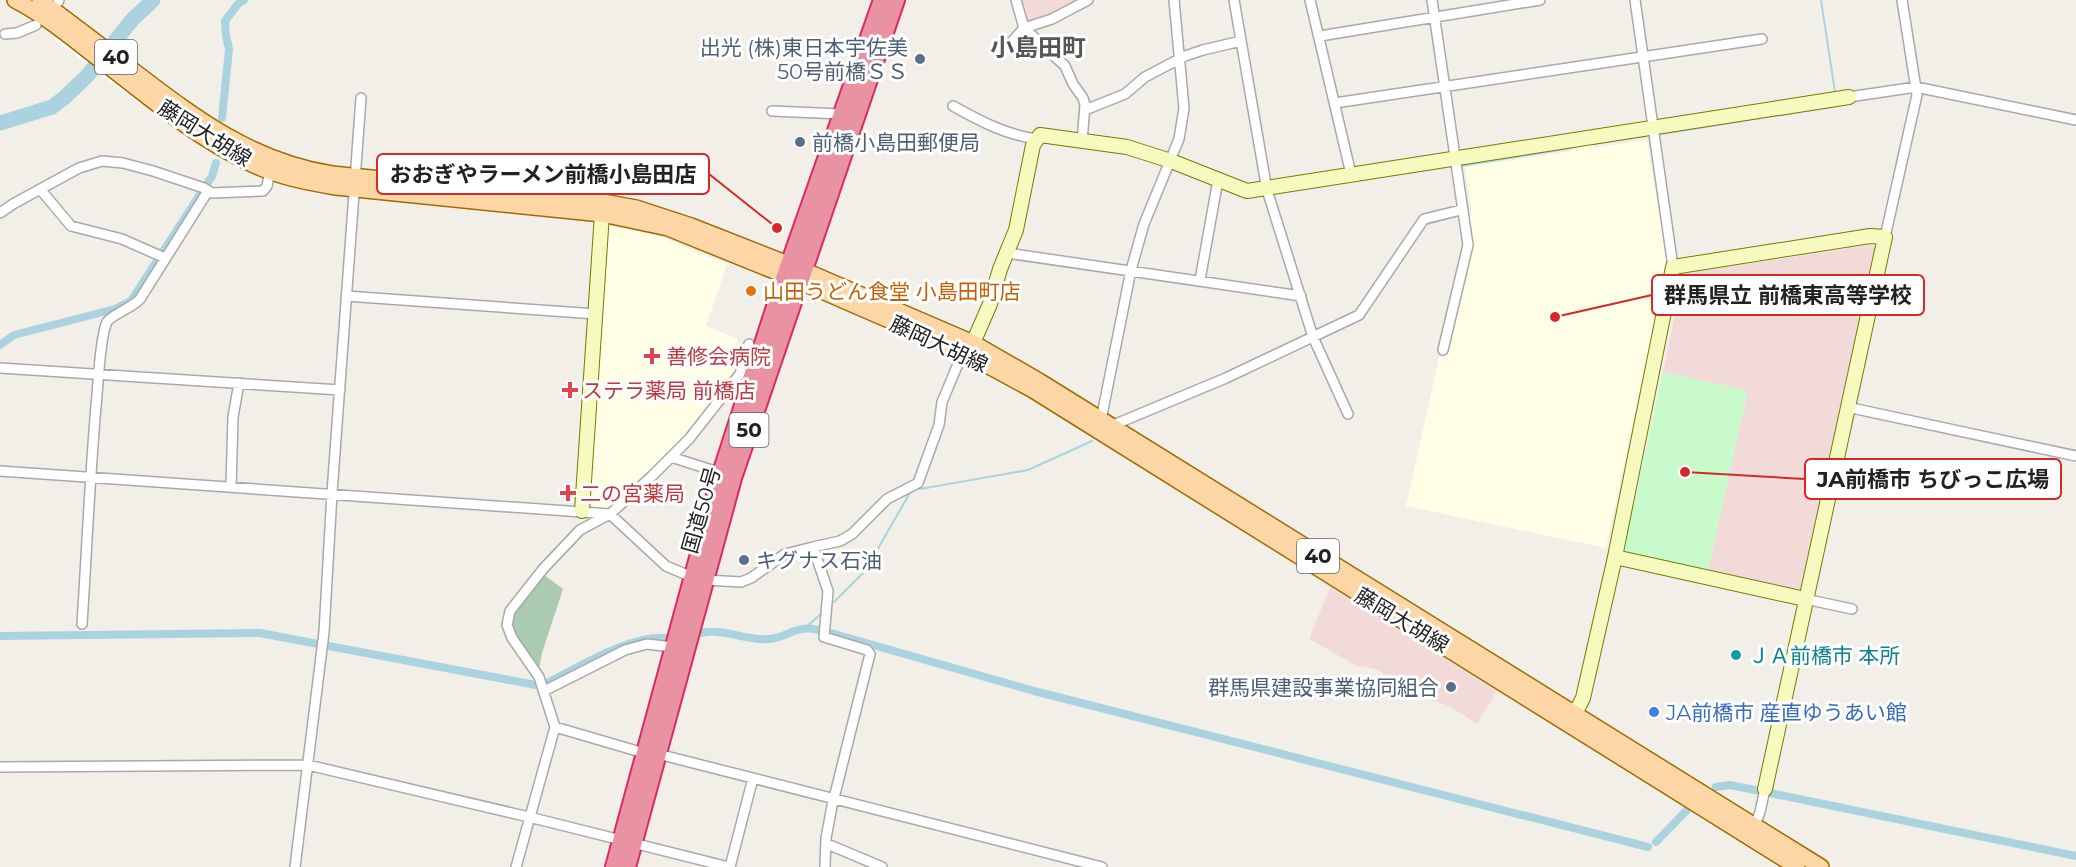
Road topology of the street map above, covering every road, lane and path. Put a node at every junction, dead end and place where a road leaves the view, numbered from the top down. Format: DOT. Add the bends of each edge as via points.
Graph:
graph roads {
  1 [pos="15,0"];
  2 [pos="40,0"];
  3 [pos="882,0"];
  4 [pos="896,0"];
  5 [pos="1016,0"];
  6 [pos="1088,0"];
  7 [pos="1174,0"];
  8 [pos="1234,0"];
  9 [pos="1310,0"];
  10 [pos="1432,0"];
  11 [pos="1540,0"];
  12 [pos="1635,0"];
  13 [pos="1902,0"];
  14 [pos="1434,17"];
  15 [pos="36,25"];
  16 [pos="69,28"];
  17 [pos="1024,28"];
  18 [pos="5,34"];
  19 [pos="1320,36"];
  20 [pos="1762,39"];
  21 [pos="1241,41"];
  22 [pos="1009,45"];
  23 [pos="1644,57"];
  24 [pos="1181,60"];
  25 [pos="1444,87"];
  26 [pos="1916,87"];
  27 [pos="154,93"];
  28 [pos="1849,97"];
  29 [pos="361,98"];
  30 [pos="1335,103"];
  31 [pos="953,106"];
  32 [pos="1085,110"];
  33 [pos="772,111"];
  34 [pos="841,114"];
  35 [pos="2076,120"];
  36 [pos="1654,128"];
  37 [pos="1037,139"];
  38 [pos="1082,141"];
  39 [pos="1454,159"];
  40 [pos="1171,161"];
  41 [pos="270,171"];
  42 [pos="1351,174"];
  43 [pos="1218,180"];
  44 [pos="354,183"];
  45 [pos="40,189"];
  46 [pos="1267,190"];
  47 [pos="208,191"];
  48 [pos="1461,210"];
  49 [pos="0,213"];
  50 [pos="602,214"];
  51 [pos="1885,237"];
  52 [pos="1007,253"];
  53 [pos="162,257"];
  54 [pos="1673,267"];
  55 [pos="1131,270"];
  56 [pos="794,273"];
  57 [pos="1200,280"];
  58 [pos="346,296"];
  59 [pos="1300,296"];
  60 [pos="596,314"];
  61 [pos="1313,337"];
  62 [pos="749,344"];
  63 [pos="968,348"];
  64 [pos="1443,350"];
  65 [pos="0,368"];
  66 [pos="99,374"];
  67 [pos="239,383"];
  68 [pos="340,390"];
  69 [pos="1847,407"];
  70 [pos="1348,414"];
  71 [pos="1106,423"];
  72 [pos="2076,456"];
  73 [pos="671,457"];
  74 [pos="0,471"];
  75 [pos="721,473"];
  76 [pos="90,477"];
  77 [pos="231,486"];
  78 [pos="332,493"];
  79 [pos="582,511"];
  80 [pos="610,514"];
  81 [pos="813,546"];
  82 [pos="1615,556"];
  83 [pos="698,579"];
  84 [pos="1805,598"];
  85 [pos="1852,609"];
  86 [pos="82,624"];
  87 [pos="672,647"];
  88 [pos="544,691"];
  89 [pos="1572,719"];
  90 [pos="555,727"];
  91 [pos="651,753"];
  92 [pos="308,765"];
  93 [pos="0,767"];
  94 [pos="753,778"];
  95 [pos="1764,792"];
  96 [pos="834,800"];
  97 [pos="529,817"];
  98 [pos="1755,825"];
  99 [pos="627,841"];
  100 [pos="826,845"];
  101 [pos="295,867"];
  102 [pos="516,867"];
  103 [pos="614,867"];
  104 [pos="627,867"];
  105 [pos="730,867"];
  106 [pos="825,867"];
  107 [pos="882,867"];
  108 [pos="1102,867"];
  109 [pos="1797,867"];
  110 [pos="1821,867"];
  1 -- 16 [label="main road, 藤岡大胡線 / 40"];
  2 -- 16 [label="main road, 藤岡大胡線 / 40"];
  3 -- 34 [label="highway, 国道50号 / 50"];
  4 -- 56 [label="highway, 国道50号 / 50"];
  5 -- 17 [label="street"];
  6 -- 17 [label="street"];
  7 -- 24 [label="street"];
  8 -- 21 [label="street"];
  9 -- 19 [label="street"];
  10 -- 14 [label="street"];
  11 -- 14 [label="street"];
  12 -- 23 [label="street"];
  13 -- 26 [label="street"];
  14 -- 19 [label="street"];
  14 -- 25 [label="street"];
  15 -- 18 [label="street"];
  16 -- 27 [label="main road, 藤岡大胡線 / 40"];
  17 -- 22 [label="street"];
  17 -- 32 [label="street" via="1065,66 1083,98"];
  19 -- 30 [label="street"];
  20 -- 23 [label="street"];
  21 -- 24 [label="street"];
  21 -- 46 [label="street"];
  23 -- 25 [label="street"];
  23 -- 36 [label="street"];
  24 -- 32 [label="street" via="1145,77 1125,94"];
  24 -- 40 [label="street" via="1184,108"];
  25 -- 30 [label="street"];
  25 -- 39 [label="street"];
  26 -- 28 [label="street"];
  26 -- 35 [label="street"];
  26 -- 51 [label="street"];
  27 -- 41 [label="main road, 藤岡大胡線 / 40" via="217,145"];
  27 -- 44 [label="main road, 藤岡大胡線 / 40" via="252,150"];
  28 -- 36 [label="street"];
  29 -- 44 [label="street"];
  30 -- 42 [label="street"];
  31 -- 37 [label="street" via="988,125"];
  32 -- 38 [label="street"];
  33 -- 34 [label="street"];
  34 -- 56 [label="highway, 国道50号 / 50"];
  36 -- 39 [label="street"];
  36 -- 54 [label="street"];
  37 -- 38 [label="street" via="1040,135"];
  37 -- 52 [label="street"];
  38 -- 40 [label="street" via="1127,147"];
  39 -- 42 [label="street"];
  39 -- 48 [label="street"];
  40 -- 43 [label="street"];
  40 -- 55 [label="street" via="1157,188"];
  41 -- 44 [label="main road, 藤岡大胡線 / 40" via="311,183"];
  41 -- 47 [label="street" via="263,191"];
  42 -- 46 [label="street"];
  43 -- 46 [label="street" via="1247,191"];
  43 -- 57 [label="street"];
  44 -- 50 [label="main road, 藤岡大胡線 / 40"];
  44 -- 56 [label="main road, 藤岡大胡線 / 40" via="603,202 636,208 691,226"];
  44 -- 58 [label="street"];
  45 -- 47 [label="street" via="79,168 108,161 153,171"];
  45 -- 49 [label="street"];
  45 -- 53 [label="street" via="71,226 122,239"];
  46 -- 59 [label="street"];
  47 -- 53 [label="street"];
  48 -- 61 [label="street" via="1424,219 1359,315"];
  48 -- 64 [label="street" via="1468,244"];
  50 -- 56 [label="main road, 藤岡大胡線 / 40" via="668,228"];
  50 -- 60 [label="street"];
  51 -- 54 [label="street" via="1870,236"];
  51 -- 69 [label="street"];
  52 -- 55 [label="street"];
  52 -- 63 [label="street" via="990,304"];
  53 -- 66 [label="street" via="140,299 108,321"];
  54 -- 82 [label="street"];
  55 -- 57 [label="street"];
  55 -- 71 [label="street"];
  56 -- 63 [label="main road, 藤岡大胡線 / 40"];
  56 -- 75 [label="highway, 国道50号 / 50"];
  56 -- 83 [label="highway, 国道50号 / 50" via="733,478"];
  57 -- 59 [label="street"];
  58 -- 60 [label="street"];
  58 -- 68 [label="street"];
  59 -- 61 [label="street"];
  60 -- 79 [label="street"];
  61 -- 70 [label="street"];
  61 -- 71 [label="street" via="1226,378"];
  62 -- 73 [label="street" via="740,374"];
  63 -- 71 [label="main road, 藤岡大胡線 / 40" via="1039,381"];
  63 -- 81 [label="street" via="942,402 939,425 918,483 888,499 840,542"];
  63 -- 89 [label="main road, 藤岡大胡線 / 40"];
  65 -- 66 [label="street"];
  66 -- 67 [label="street"];
  66 -- 76 [label="street"];
  67 -- 68 [label="street"];
  67 -- 77 [label="street" via="233,417"];
  68 -- 78 [label="street"];
  69 -- 72 [label="street"];
  69 -- 84 [label="street"];
  71 -- 89 [label="main road, 藤岡大胡線 / 40"];
  73 -- 75 [label="street"];
  73 -- 80 [label="street"];
  74 -- 76 [label="street"];
  75 -- 83 [label="highway, 国道50号 / 50"];
  76 -- 77 [label="street"];
  76 -- 86 [label="street"];
  77 -- 78 [label="street"];
  78 -- 79 [label="street"];
  78 -- 92 [label="street" via="324,632"];
  79 -- 80 [label="street"];
  80 -- 83 [label="street" via="666,566"];
  80 -- 88 [label="street" via="580,530 510,611 507,625 512,638"];
  81 -- 83 [label="street" via="785,554 741,582"];
  81 -- 96 [label="street" via="828,591 824,638 870,654"];
  82 -- 84 [label="street"];
  82 -- 89 [label="street" via="1584,698"];
  83 -- 87 [label="highway, 国道50号 / 50"];
  83 -- 91 [label="highway, 国道50号 / 50"];
  84 -- 85 [label="street"];
  84 -- 95 [label="street"];
  87 -- 88 [label="street" via="647,644 626,650"];
  87 -- 91 [label="highway, 国道50号 / 50"];
  88 -- 90 [label="street"];
  89 -- 98 [label="main road, 藤岡大胡線 / 40"];
  89 -- 109 [label="main road, 藤岡大胡線 / 40"];
  90 -- 91 [label="street"];
  90 -- 97 [label="street"];
  91 -- 94 [label="street"];
  91 -- 99 [label="highway, 国道50号 / 50"];
  92 -- 93 [label="street"];
  92 -- 97 [label="street"];
  92 -- 101 [label="street"];
  94 -- 96 [label="street"];
  94 -- 105 [label="street"];
  95 -- 98 [label="street"];
  96 -- 100 [label="street"];
  96 -- 108 [label="street"];
  97 -- 99 [label="street"];
  97 -- 102 [label="street"];
  98 -- 110 [label="main road, 藤岡大胡線 / 40"];
  99 -- 103 [label="highway, 国道50号 / 50"];
  99 -- 104 [label="highway, 国道50号 / 50"];
  99 -- 105 [label="street"];
  100 -- 106 [label="street"];
  100 -- 107 [label="street"];
}
